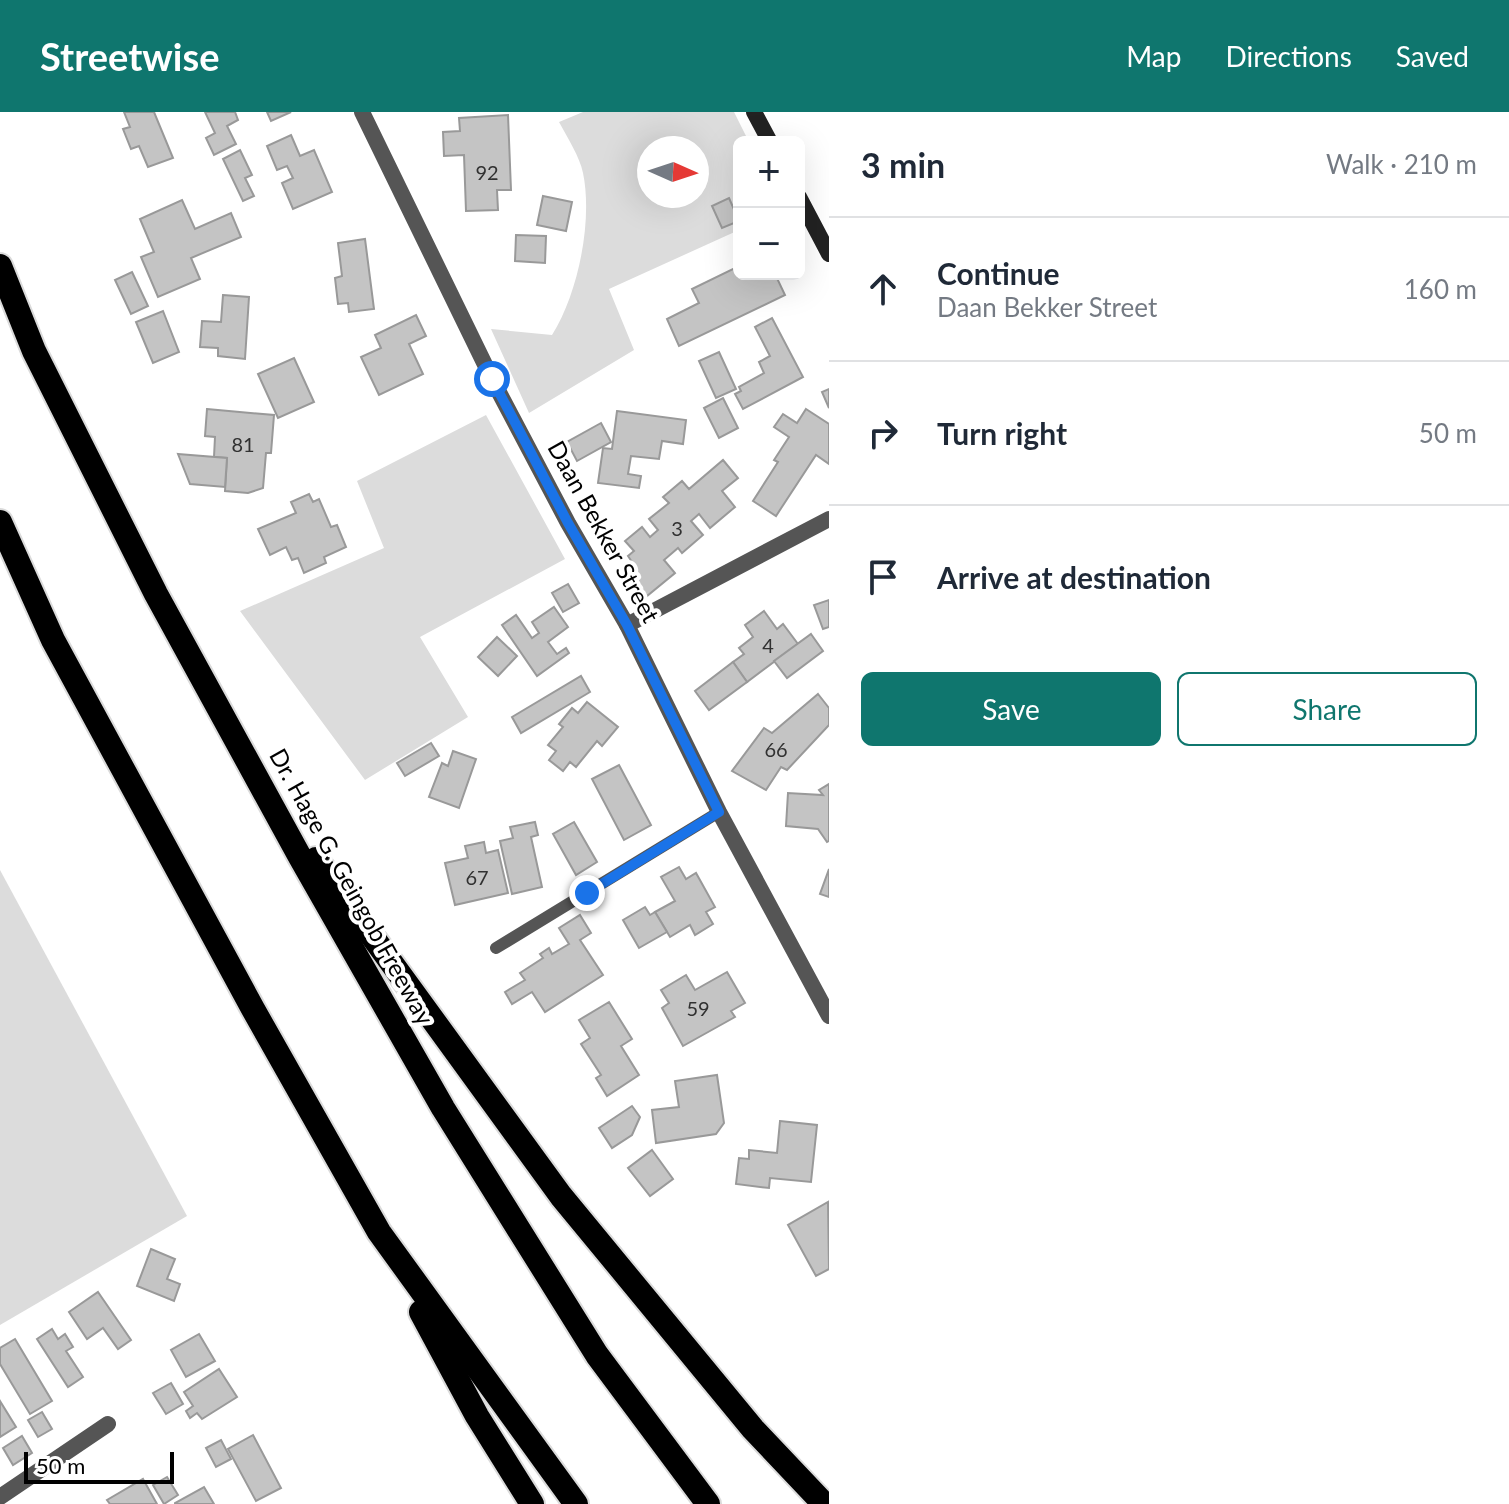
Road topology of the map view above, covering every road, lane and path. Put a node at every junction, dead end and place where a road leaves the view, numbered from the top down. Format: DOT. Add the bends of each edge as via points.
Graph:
graph roads {
  1 [pos="362,112"];
  2 [pos="754,112"];
  3 [pos="767,136"];
  4 [pos="805,208"];
  5 [pos="829,254"];
  6 [pos="0,266"];
  7 [pos="829,519"];
  8 [pos="0,522"];
  9 [pos="627,625"];
  10 [pos="254,773"];
  11 [pos="719,812"];
  12 [pos="496,948"];
  13 [pos="829,1016"];
  14 [pos="379,1232"];
  15 [pos="108,1424"];
  16 [pos="0,1497"];
  17 [pos="532,1504"];
  18 [pos="576,1504"];
  19 [pos="708,1504"];
  20 [pos="824,1504"];
  1 -- 9 [label="street, Daan Bekker Street" via="492,379"];
  2 -- 3 [label="street"];
  4 -- 5 [label="street"];
  6 -- 10 [label="highway, Dr. Hage G. Geingob Freeway" via="47,378"];
  7 -- 9 [label="street"];
  8 -- 14 [label="highway" via="53,640"];
  9 -- 11 [label="street, Daan Bekker Street"];
  10 -- 19 [label="highway, Dr. Hage G. Geingob Freeway" via="443,1108 597,1355"];
  10 -- 20 [label="highway" via="561,1196 753,1429"];
  11 -- 12 [label="lane"];
  11 -- 13 [label="street, Daan Bekker Street"];
  14 -- 17 [label="highway" via="477,1416"];
  14 -- 18 [label="highway"];
  15 -- 16 [label="street"];
}
